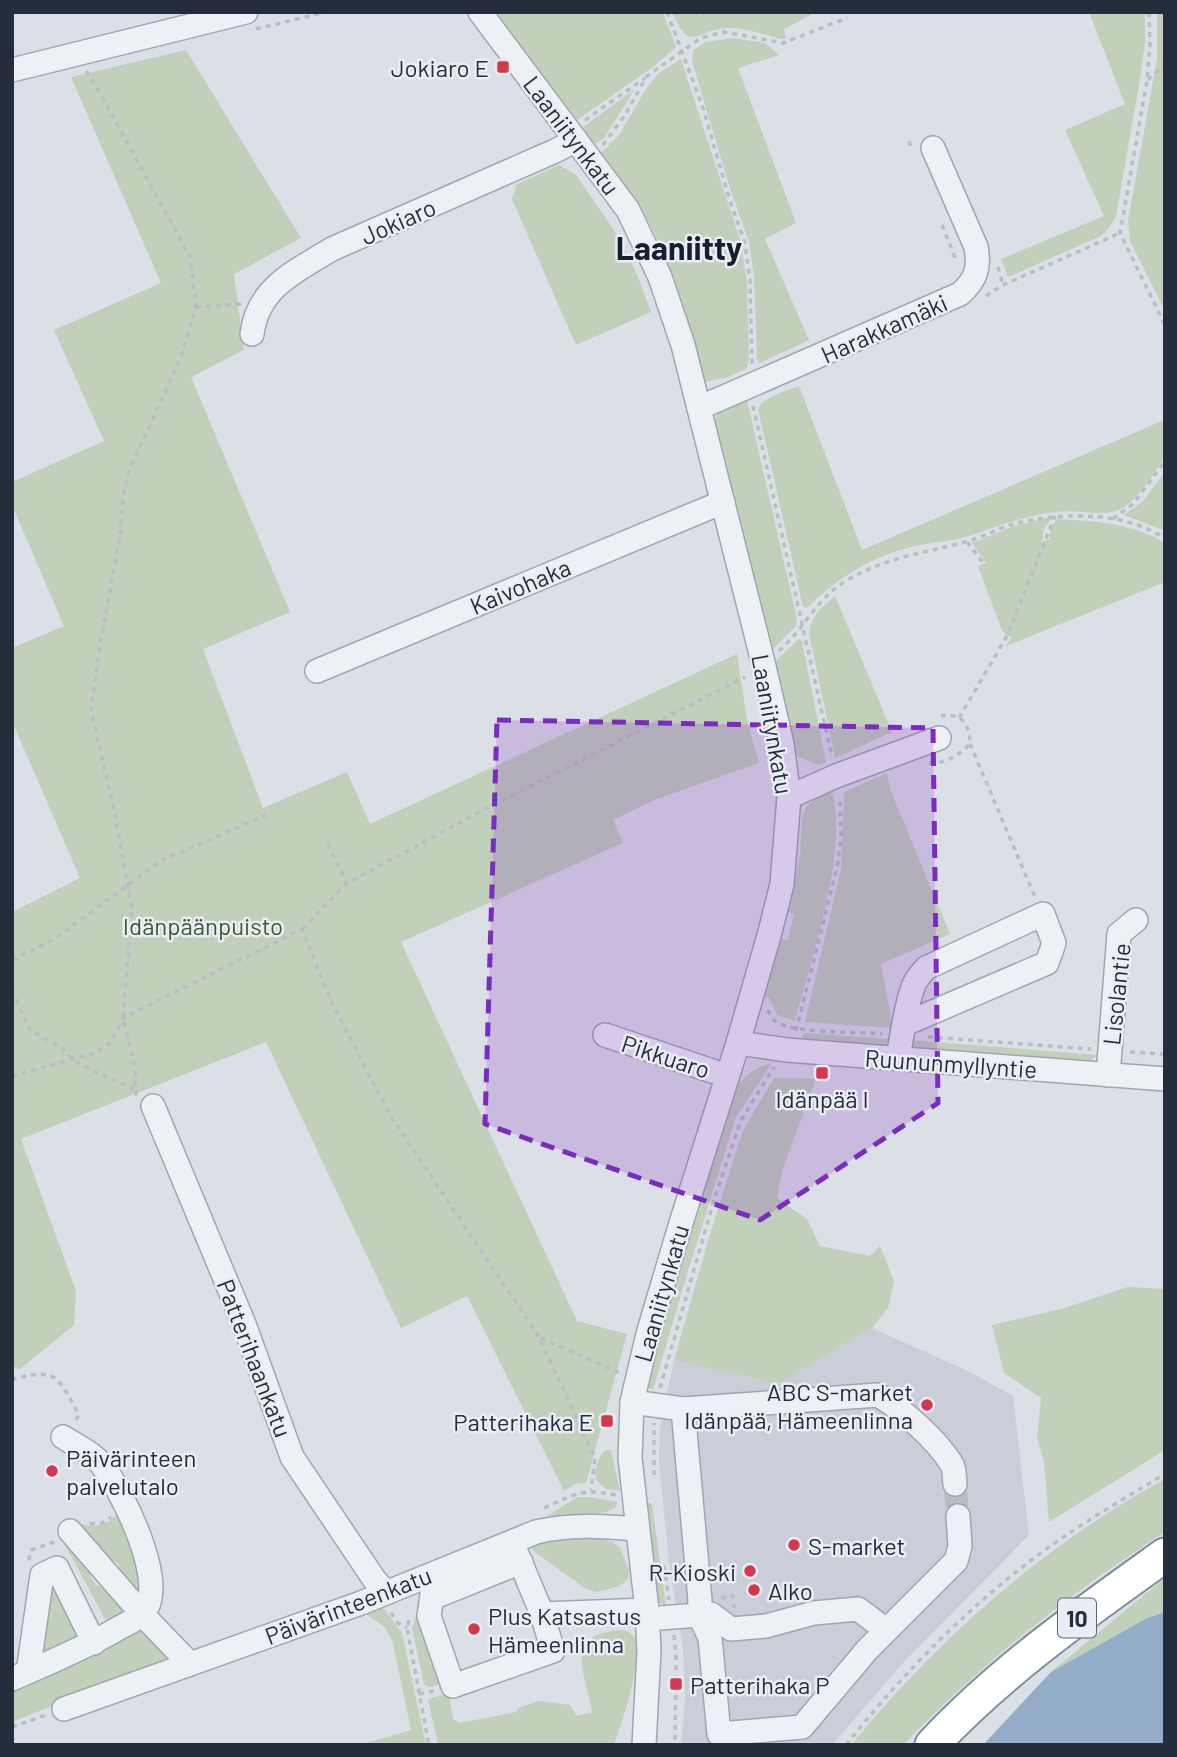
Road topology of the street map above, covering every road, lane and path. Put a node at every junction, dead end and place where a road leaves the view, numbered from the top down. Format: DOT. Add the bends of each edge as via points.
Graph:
graph roads {
  1 [pos="246,12"];
  2 [pos="480,12"];
  3 [pos="667,12"];
  4 [pos="1149,12"];
  5 [pos="847,18"];
  6 [pos="682,50"];
  7 [pos="1165,64"];
  8 [pos="12,70"];
  9 [pos="86,71"];
  10 [pos="647,76"];
  11 [pos="1147,81"];
  12 [pos="909,141"];
  13 [pos="578,142"];
  14 [pos="924,150"];
  15 [pos="938,213"];
  16 [pos="1119,233"];
  17 [pos="959,269"];
  18 [pos="1023,276"];
  19 [pos="260,306"];
  20 [pos="196,307"];
  21 [pos="1165,325"];
  22 [pos="252,334"];
  23 [pos="752,386"];
  24 [pos="699,408"];
  25 [pos="1165,461"];
  26 [pos="723,502"];
  27 [pos="1055,516"];
  28 [pos="1113,519"];
  29 [pos="1165,539"];
  30 [pos="967,542"];
  31 [pos="984,564"];
  32 [pos="802,625"];
  33 [pos="763,662"];
  34 [pos="317,671"];
  35 [pos="746,677"];
  36 [pos="960,718"];
  37 [pos="939,738"];
  38 [pos="970,744"];
  39 [pos="836,776"];
  40 [pos="789,797"];
  41 [pos="266,815"];
  42 [pos="328,844"];
  43 [pos="128,883"];
  44 [pos="347,883"];
  45 [pos="1043,914"];
  46 [pos="1136,920"];
  47 [pos="302,929"];
  48 [pos="12,960"];
  49 [pos="12,990"];
  50 [pos="750,999"];
  51 [pos="123,1018"];
  52 [pos="798,1028"];
  53 [pos="903,1030"];
  54 [pos="605,1035"];
  55 [pos="738,1043"];
  56 [pos="787,1050"];
  57 [pos="1110,1051"];
  58 [pos="1165,1054"];
  59 [pos="898,1059"];
  60 [pos="74,1061"];
  61 [pos="1108,1075"];
  62 [pos="12,1076"];
  63 [pos="727,1076"];
  64 [pos="1165,1079"];
  65 [pos="136,1089"];
  66 [pos="153,1106"];
  67 [pos="539,1337"];
  68 [pos="621,1373"];
  69 [pos="12,1377"];
  70 [pos="632,1402"];
  71 [pos="683,1409"];
  72 [pos="63,1437"];
  73 [pos="1165,1474"];
  74 [pos="955,1484"];
  75 [pos="591,1490"];
  76 [pos="124,1501"];
  77 [pos="958,1516"];
  78 [pos="79,1527"];
  79 [pos="636,1529"];
  80 [pos="516,1552"];
  81 [pos="1165,1555"];
  82 [pos="436,1573"];
  83 [pos="386,1593"];
  84 [pos="432,1598"];
  85 [pos="142,1614"];
  86 [pos="542,1614"];
  87 [pos="648,1614"];
  88 [pos="699,1614"];
  89 [pos="411,1616"];
  90 [pos="886,1630"];
  91 [pos="94,1643"];
  92 [pos="190,1664"];
  93 [pos="20,1676"];
  94 [pos="647,1693"];
  95 [pos="64,1709"];
  96 [pos="12,1727"];
  97 [pos="429,1745"];
  98 [pos="630,1745"];
  99 [pos="644,1745"];
  100 [pos="846,1745"];
  101 [pos="932,1745"];
  1 -- 8 [label="street"];
  2 -- 13 [label="street, Laaniitynkatu"];
  3 -- 6 [label="path"];
  4 -- 11 [label="path"];
  5 -- 6 [label="path" via="783,43 724,32 701,38"];
  6 -- 10 [label="path"];
  6 -- 23 [label="path" via="745,243"];
  7 -- 11 [label="path"];
  9 -- 20 [label="path" via="190,257"];
  10 -- 13 [label="path"];
  10 -- 13 [label="path" via="606,142"];
  11 -- 16 [label="path"];
  12 -- 14 [label="path"];
  13 -- 19 [label="street, Jokiaro" via="332,250 272,288"];
  13 -- 24 [label="street, Laaniitynkatu" via="628,210 660,277"];
  14 -- 23 [label="street, Harakkamäki" via="976,247 979,262 967,288"];
  15 -- 17 [label="path"];
  16 -- 18 [label="path"];
  16 -- 21 [label="path"];
  19 -- 20 [label="path"];
  19 -- 22 [label="street, Jokiaro"];
  20 -- 43 [label="path" via="181,357 128,474 91,710"];
  23 -- 24 [label="street, Harakkamäki"];
  23 -- 32 [label="path"];
  24 -- 26 [label="street, Laaniitynkatu"];
  25 -- 28 [label="path" via="1134,503"];
  26 -- 33 [label="street, Laaniitynkatu"];
  26 -- 34 [label="street, Kaivohaka"];
  27 -- 28 [label="path"];
  27 -- 30 [label="path"];
  27 -- 36 [label="path" via="1007,636"];
  28 -- 29 [label="path" via="1154,531"];
  30 -- 31 [label="path"];
  30 -- 32 [label="path" via="870,568 820,601"];
  32 -- 33 [label="path" via="781,650"];
  32 -- 39 [label="path"];
  33 -- 40 [label="street, Laaniitynkatu"];
  35 -- 44 [label="path"];
  37 -- 39 [label="street"];
  38 -- 45 [label="path"];
  39 -- 40 [label="street"];
  39 -- 52 [label="path" via="841,809 837,868"];
  40 -- 50 [label="street, Laaniitynkatu" via="782,884"];
  41 -- 43 [label="path" via="160,861"];
  42 -- 44 [label="path"];
  43 -- 48 [label="path" via="53,940"];
  43 -- 51 [label="path" via="132,909"];
  44 -- 47 [label="path"];
  45 -- 53 [label="street" via="926,968 914,984"];
  45 -- 53 [label="street" via="1054,943 1047,963"];
  46 -- 57 [label="street, Lisolantie" via="1119,934"];
  47 -- 51 [label="path"];
  47 -- 67 [label="path" via="332,1003 390,1115"];
  49 -- 60 [label="path" via="30,1030 61,1047"];
  50 -- 52 [label="path" via="765,1004 779,1024"];
  50 -- 55 [label="street, Laaniitynkatu"];
  51 -- 60 [label="path" via="111,1041 95,1054"];
  51 -- 65 [label="path"];
  52 -- 53 [label="path"];
  52 -- 56 [label="path"];
  53 -- 57 [label="path"];
  53 -- 59 [label="street"];
  54 -- 63 [label="street, Pikkuaro"];
  55 -- 56 [label="street, Ruununmyllyntie"];
  55 -- 63 [label="street, Laaniitynkatu"];
  56 -- 59 [label="street, Ruununmyllyntie"];
  57 -- 58 [label="path"];
  57 -- 61 [label="street, Lisolantie"];
  59 -- 61 [label="street, Ruununmyllyntie"];
  60 -- 62 [label="path"];
  60 -- 65 [label="path"];
  61 -- 64 [label="street, Ruununmyllyntie"];
  63 -- 70 [label="street, Laaniitynkatu" via="648,1334"];
  65 -- 66 [label="path" via="141,1107"];
  66 -- 83 [label="street, Patterihaankatu" via="244,1324 292,1457"];
  67 -- 68 [label="path"];
  67 -- 75 [label="path" via="595,1458"];
  69 -- 72 [label="path" via="40,1372 63,1384 79,1415"];
  70 -- 71 [label="street"];
  70 -- 79 [label="street, Laaniitynkatu" via="630,1458"];
  71 -- 74 [label="street" via="878,1395 905,1412 953,1465"];
  71 -- 88 [label="street"];
  72 -- 76 [label="street" via="100,1462"];
  73 -- 100 [label="path" via="1032,1560 976,1605"];
  76 -- 78 [label="path" via="102,1523"];
  76 -- 85 [label="street" via="151,1586"];
  77 -- 90 [label="street" via="956,1561"];
  78 -- 85 [label="street"];
  79 -- 80 [label="street, Päivärinteenkatu" via="560,1527 536,1532"];
  79 -- 87 [label="street, Laaniitynkatu"];
  80 -- 82 [label="street, Päivärinteenkatu"];
  80 -- 84 [label="street"];
  80 -- 86 [label="street"];
  81 -- 101 [label="highway, 10" via="993,1686"];
  82 -- 83 [label="street, Päivärinteenkatu"];
  82 -- 84 [label="street"];
  83 -- 92 [label="street, Päivärinteenkatu"];
  84 -- 86 [label="street" via="429,1616 453,1686 553,1651"];
  85 -- 91 [label="street"];
  85 -- 92 [label="street"];
  86 -- 87 [label="street"];
  87 -- 88 [label="street"];
  87 -- 94 [label="street, Laaniitynkatu"];
  88 -- 90 [label="street" via="711,1614 731,1629 858,1609"];
  88 -- 90 [label="street" via="710,1638 719,1734 802,1727"];
  89 -- 97 [label="path" via="407,1629"];
  91 -- 93 [label="street"];
  91 -- 93 [label="street" via="57,1567 42,1576"];
  92 -- 95 [label="street, Päivärinteenkatu"];
  94 -- 98 [label="street, Laaniitynkatu"];
  94 -- 99 [label="street, Laaniitynkatu"];
  95 -- 96 [label="path"];
}
